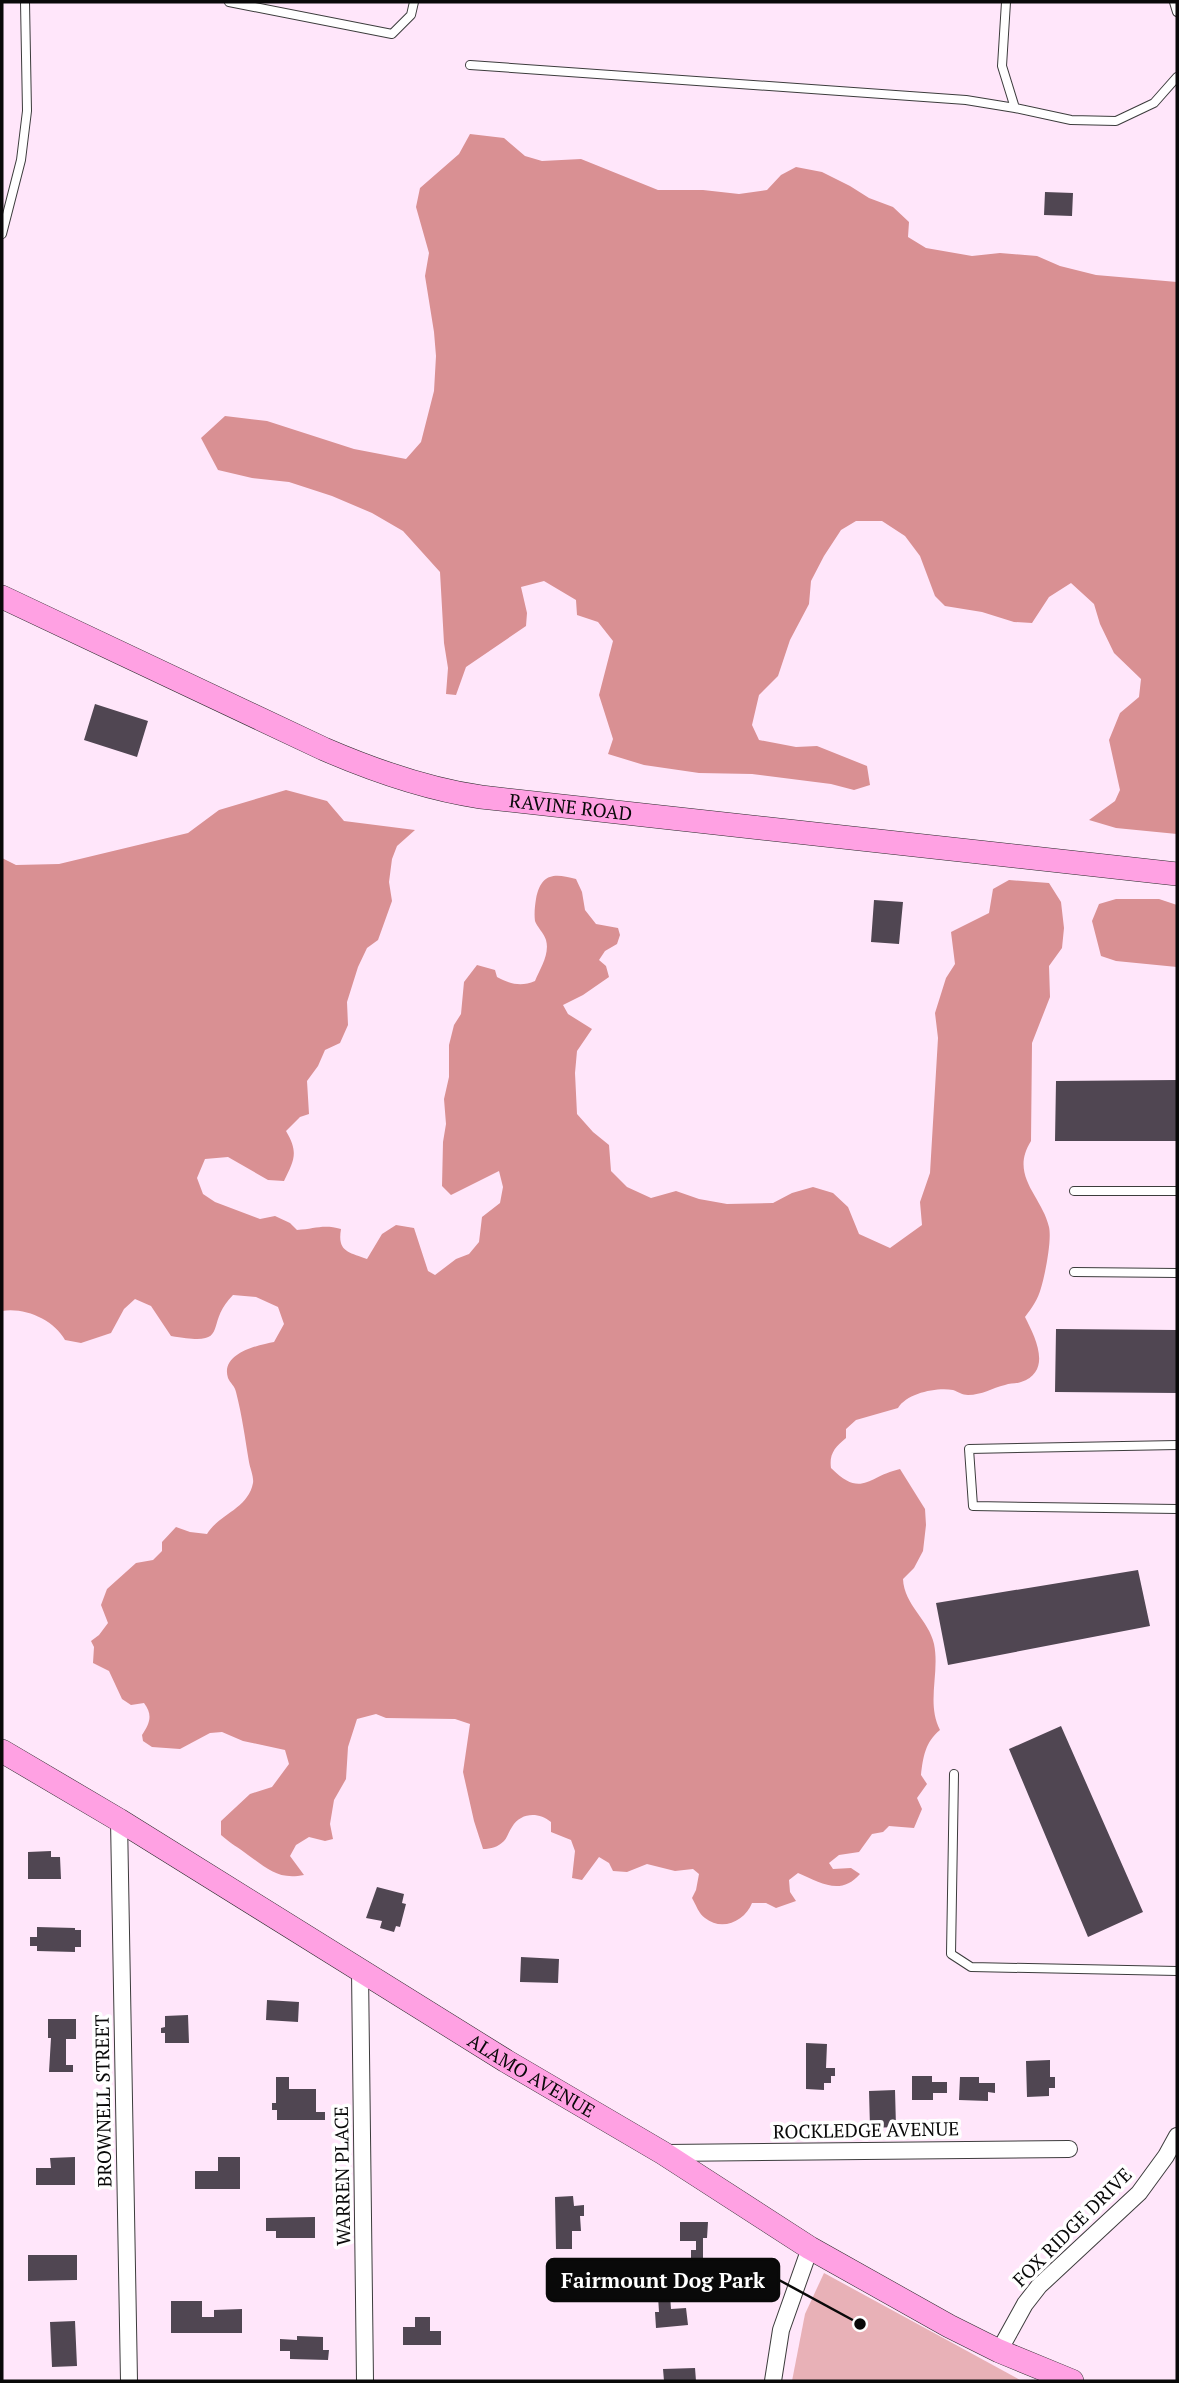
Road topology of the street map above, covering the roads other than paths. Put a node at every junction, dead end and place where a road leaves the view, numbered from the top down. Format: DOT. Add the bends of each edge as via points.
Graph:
graph roads {
  1 [pos="25,2"];
  2 [pos="229,2"];
  3 [pos="414,2"];
  4 [pos="1006,2"];
  5 [pos="1174,2"];
  6 [pos="1177,12"];
  7 [pos="470,65"];
  8 [pos="1177,77"];
  9 [pos="1015,108"];
  10 [pos="2,234"];
  11 [pos="2,597"];
  12 [pos="1177,874"];
  13 [pos="1074,1191"];
  14 [pos="1177,1191"];
  15 [pos="1074,1272"];
  16 [pos="1177,1273"];
  17 [pos="1177,1445"];
  18 [pos="1177,1509"];
  19 [pos="2,1751"];
  20 [pos="954,1774"];
  21 [pos="119,1821"];
  22 [pos="360,1971"];
  23 [pos="1177,1971"];
  24 [pos="1177,2136"];
  25 [pos="1069,2149"];
  26 [pos="663,2153"];
  27 [pos="810,2248"];
  28 [pos="999,2351"];
  29 [pos="129,2381"];
  30 [pos="366,2381"];
  31 [pos="772,2381"];
  32 [pos="1072,2381"];
  1 -- 10 [label="lane" via="22,160"];
  2 -- 3 [label="lane" via="392,34 411,15"];
  4 -- 9 [label="lane" via="1002,66"];
  5 -- 6 [label="lane"];
  7 -- 9 [label="lane" via="966,100"];
  8 -- 9 [label="lane" via="1154,103 1116,121 1071,120"];
  11 -- 12 [label="street, RAVINE ROAD" via="324,749 425,786 492,798"];
  13 -- 14 [label="lane"];
  15 -- 16 [label="lane"];
  17 -- 18 [label="lane" via="969,1449 973,1506"];
  19 -- 21 [label="street, ALAMO AVENUE"];
  20 -- 23 [label="lane" via="951,1954 971,1967"];
  21 -- 22 [label="street, ALAMO AVENUE"];
  21 -- 29 [label="street, BROWNELL STREET"];
  22 -- 26 [label="street, ALAMO AVENUE"];
  22 -- 30 [label="street, WARREN PLACE"];
  24 -- 28 [label="street, FOX RIDGE DRIVE" via="1139,2193 1039,2286"];
  25 -- 26 [label="street, ROCKLEDGE AVENUE"];
  26 -- 27 [label="street, ALAMO AVENUE"];
  27 -- 28 [label="street, ALAMO AVENUE"];
  27 -- 31 [label="street" via="781,2330"];
  28 -- 32 [label="street, ALAMO AVENUE"];
}
